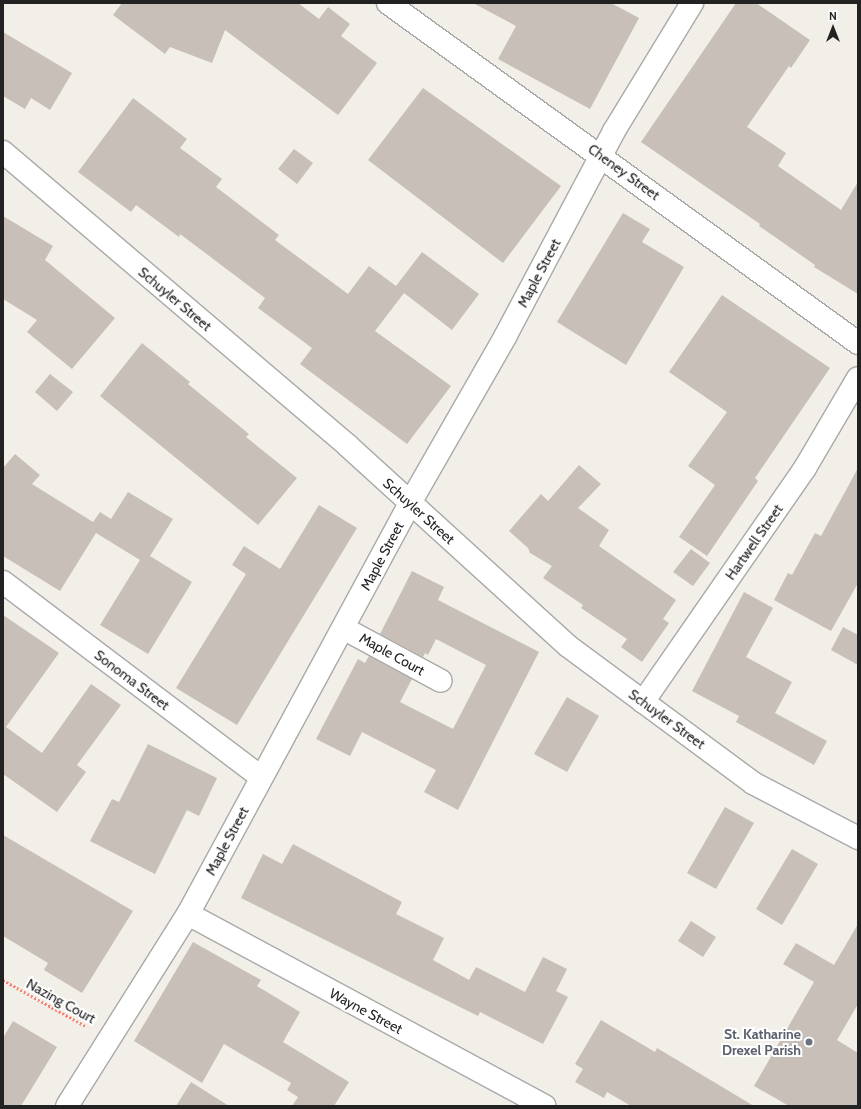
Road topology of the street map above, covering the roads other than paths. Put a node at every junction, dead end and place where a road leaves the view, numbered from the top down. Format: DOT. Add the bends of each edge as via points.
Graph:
graph roads {
  1 [pos="388,3"];
  2 [pos="692,3"];
  3 [pos="3,152"];
  4 [pos="601,155"];
  5 [pos="858,343"];
  6 [pos="858,378"];
  7 [pos="410,503"];
  8 [pos="3,582"];
  9 [pos="343,628"];
  10 [pos="441,681"];
  11 [pos="643,702"];
  12 [pos="261,777"];
  13 [pos="858,838"];
  14 [pos="188,914"];
  15 [pos="67,1106"];
  16 [pos="545,1106"];
  1 -- 4 [label="street, Cheney Street"];
  2 -- 4 [label="street, Maple Street"];
  3 -- 7 [label="street, Schuyler Street" via="347,445"];
  4 -- 5 [label="street, Cheney Street"];
  4 -- 7 [label="street, Maple Street" via="504,337"];
  6 -- 11 [label="street, Hartwell Street" via="805,468"];
  7 -- 9 [label="street, Maple Street"];
  7 -- 11 [label="street, Schuyler Street" via="568,646"];
  8 -- 12 [label="street, Sonoma Street"];
  9 -- 10 [label="street, Maple Court"];
  9 -- 12 [label="street, Maple Street"];
  11 -- 13 [label="street, Schuyler Street" via="753,783"];
  12 -- 14 [label="street, Maple Street"];
  14 -- 15 [label="street, Maple Street"];
  14 -- 16 [label="street, Wayne Street"];
}
